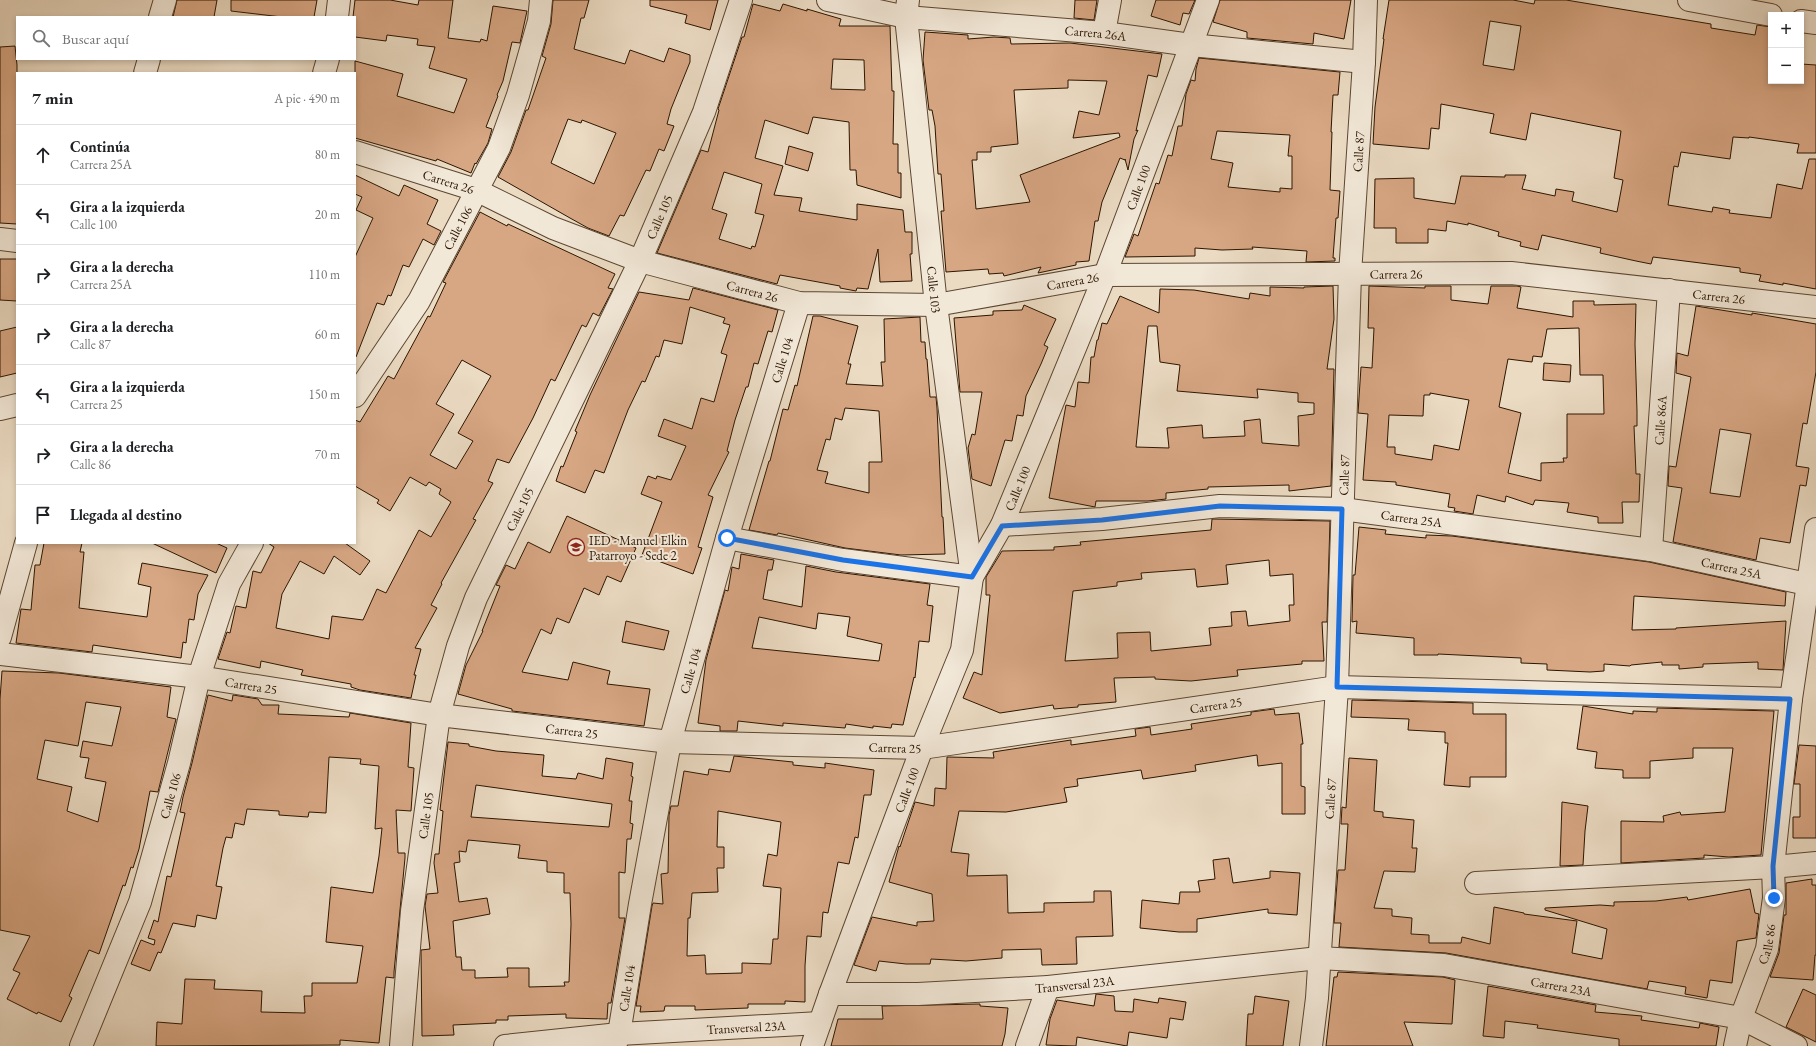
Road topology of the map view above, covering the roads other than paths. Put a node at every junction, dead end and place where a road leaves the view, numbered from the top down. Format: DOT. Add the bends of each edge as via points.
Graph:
graph roads {
  1 [pos="165,0"];
  2 [pos="339,0"];
  3 [pos="541,0"];
  4 [pos="741,0"];
  5 [pos="828,0"];
  6 [pos="1110,0"];
  7 [pos="1208,0"];
  8 [pos="1366,0"];
  9 [pos="1689,0"];
  10 [pos="907,9"];
  11 [pos="1768,14"];
  12 [pos="160,16"];
  13 [pos="337,16"];
  14 [pos="1804,21"];
  15 [pos="1816,23"];
  16 [pos="1104,33"];
  17 [pos="1191,45"];
  18 [pos="149,60"];
  19 [pos="328,60"];
  20 [pos="1364,62"];
  21 [pos="145,72"];
  22 [pos="324,72"];
  23 [pos="356,152"];
  24 [pos="476,190"];
  25 [pos="0,239"];
  26 [pos="16,241"];
  27 [pos="640,261"];
  28 [pos="1350,274"];
  29 [pos="1105,275"];
  30 [pos="1669,290"];
  31 [pos="799,303"];
  32 [pos="936,305"];
  33 [pos="1816,307"];
  34 [pos="356,395"];
  35 [pos="16,405"];
  36 [pos="0,409"];
  37 [pos="1342,509"];
  38 [pos="1002,526"];
  39 [pos="1816,529"];
  40 [pos="727,538"];
  41 [pos="26,544"];
  42 [pos="251,544"];
  43 [pos="1651,550"];
  44 [pos="972,577"];
  45 [pos="1812,586"];
  46 [pos="0,637"];
  47 [pos="0,654"];
  48 [pos="198,677"];
  49 [pos="1337,687"];
  50 [pos="1790,699"];
  51 [pos="439,715"];
  52 [pos="670,742"];
  53 [pos="922,748"];
  54 [pos="1816,863"];
  55 [pos="1773,866"];
  56 [pos="1476,883"];
  57 [pos="1319,958"];
  58 [pos="1048,987"];
  59 [pos="830,994"];
  60 [pos="1741,1018"];
  61 [pos="820,1023"];
  62 [pos="617,1040"];
  63 [pos="81,1046"];
  64 [pos="401,1046"];
  65 [pos="505,1046"];
  66 [pos="812,1046"];
  67 [pos="1027,1046"];
  68 [pos="1311,1046"];
  69 [pos="1735,1046"];
  70 [pos="1796,1046"];
  1 -- 12 [label="street"];
  2 -- 13 [label="street"];
  3 -- 24 [label="street, Calle 106" via="538,21 518,95 498,148"];
  4 -- 27 [label="street, Calle 105" via="704,112"];
  5 -- 10 [label="street, Carrera 26A"];
  6 -- 16 [label="street"];
  7 -- 17 [label="street, Calle 100"];
  8 -- 20 [label="street, Calle 87"];
  9 -- 11 [label="street"];
  10 -- 16 [label="street, Carrera 26A"];
  10 -- 32 [label="street, Calle 103"];
  14 -- 15 [label="street"];
  16 -- 17 [label="street, Carrera 26A"];
  17 -- 20 [label="street, Carrera 26A"];
  17 -- 29 [label="street, Calle 100"];
  18 -- 21 [label="street"];
  19 -- 22 [label="street"];
  20 -- 28 [label="street, Calle 87"];
  23 -- 24 [label="street, Carrera 26"];
  24 -- 27 [label="street, Carrera 26" via="553,228"];
  24 -- 34 [label="street, Calle 106" via="419,301"];
  25 -- 26 [label="street"];
  27 -- 31 [label="street, Carrera 26"];
  27 -- 51 [label="street, Calle 105" via="476,598 458,646"];
  28 -- 29 [label="street, Carrera 26"];
  28 -- 30 [label="street, Carrera 26" via="1511,273"];
  28 -- 37 [label="street, Calle 87"];
  29 -- 32 [label="street, Carrera 26"];
  29 -- 38 [label="street, Calle 100"];
  30 -- 33 [label="street, Carrera 26"];
  30 -- 43 [label="street, Calle 86A"];
  31 -- 32 [label="street, Carrera 26"];
  31 -- 40 [label="street, Calle 104"];
  32 -- 44 [label="street, Calle 103"];
  35 -- 36 [label="street"];
  37 -- 38 [label="street, Carrera 25A" via="1220,506 1102,520"];
  37 -- 43 [label="street, Carrera 25A"];
  37 -- 49 [label="street, Calle 87"];
  38 -- 44 [label="street, Calle 100"];
  39 -- 45 [label="street, Calle 86"];
  40 -- 44 [label="street" via="843,560"];
  40 -- 52 [label="street, Calle 104"];
  41 -- 46 [label="street"];
  42 -- 48 [label="street, Calle 106" via="229,584"];
  43 -- 45 [label="street, Carrera 25A"];
  44 -- 53 [label="street, Calle 100" via="962,650"];
  45 -- 50 [label="street, Calle 86"];
  47 -- 48 [label="street, Carrera 25"];
  48 -- 51 [label="street, Carrera 25"];
  48 -- 63 [label="street, Calle 106" via="180,763 140,902"];
  49 -- 50 [label="street, Carrera 25"];
  49 -- 53 [label="street, Carrera 25"];
  49 -- 57 [label="street, Calle 87"];
  50 -- 55 [label="street, Calle 86"];
  51 -- 52 [label="street, Carrera 25"];
  51 -- 64 [label="street, Calle 105" via="412,911"];
  52 -- 53 [label="street, Carrera 25"];
  52 -- 62 [label="street, Calle 104"];
  53 -- 59 [label="street, Calle 100"];
  54 -- 55 [label="street"];
  55 -- 56 [label="street"];
  55 -- 60 [label="street, Calle 86" via="1774,898 1767,949"];
  57 -- 58 [label="street, Transversal 23A"];
  57 -- 60 [label="street, Carrera 23A" via="1444,965"];
  57 -- 68 [label="street, Calle 87"];
  58 -- 59 [label="street, Transversal 23A" via="918,994"];
  58 -- 67 [label="street"];
  59 -- 61 [label="street, Calle 100"];
  60 -- 69 [label="street, Calle 86"];
  60 -- 70 [label="street, Carrera 23A"];
  61 -- 62 [label="street, Transversal 23A"];
  61 -- 66 [label="street, Calle 100"];
  62 -- 65 [label="street, Transversal 23A"];
}
